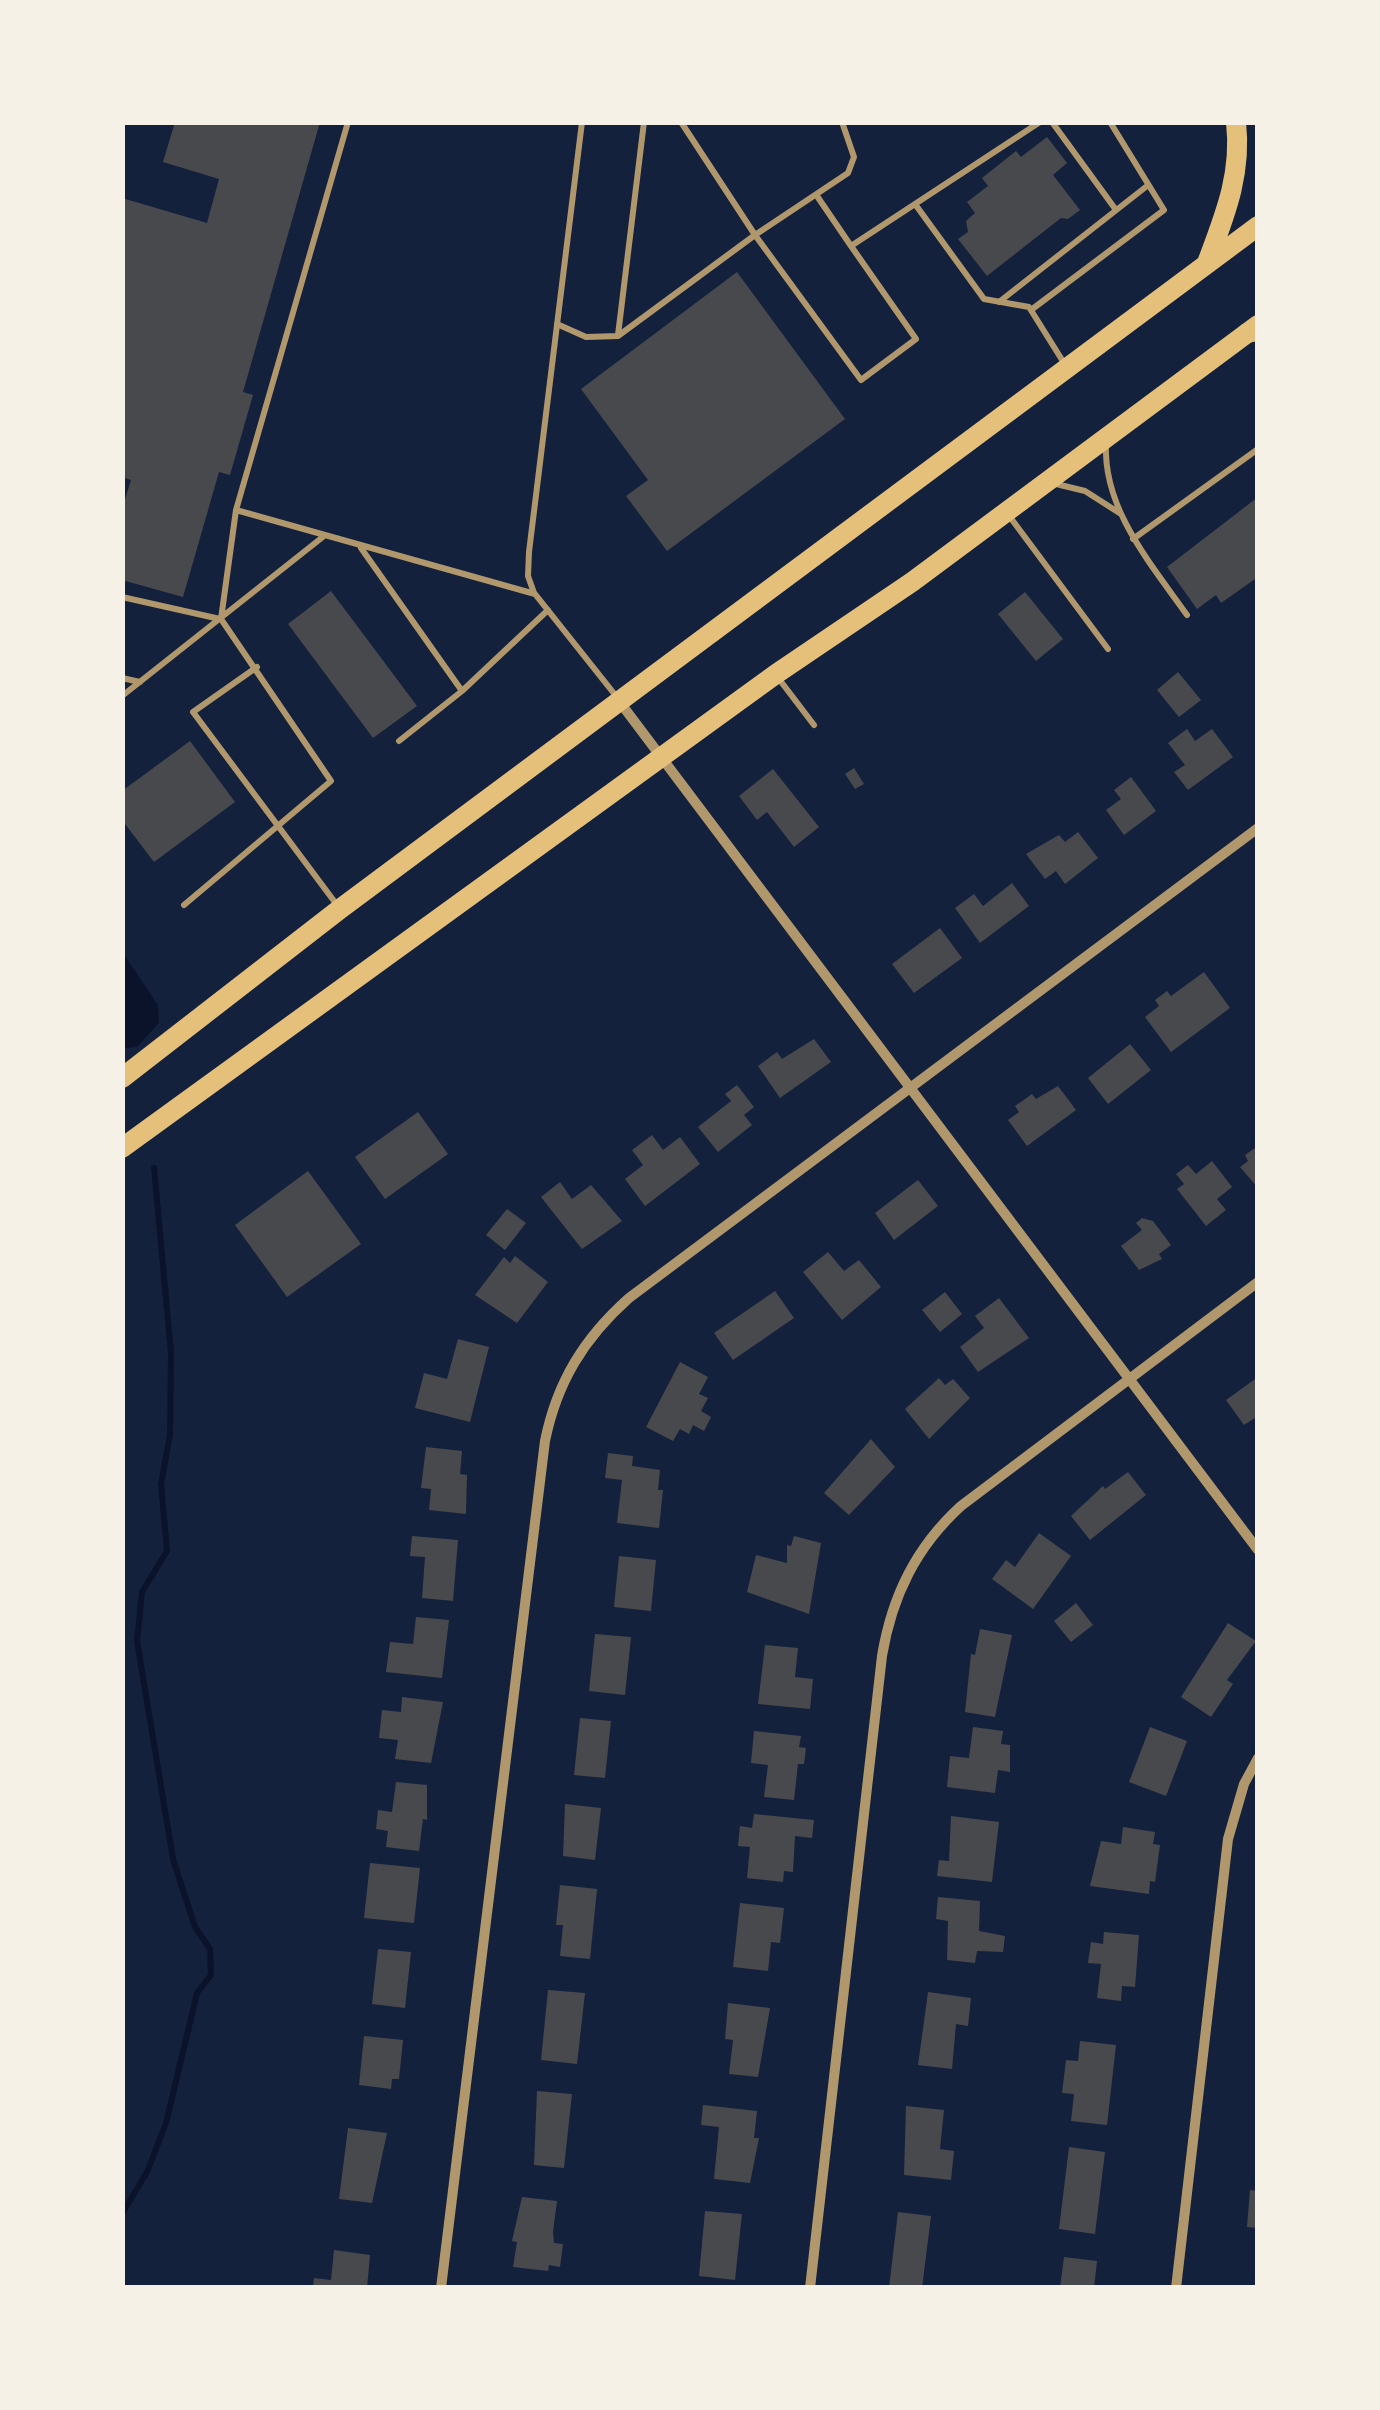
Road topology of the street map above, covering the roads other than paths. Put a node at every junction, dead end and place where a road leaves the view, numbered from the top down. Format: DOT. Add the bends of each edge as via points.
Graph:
graph roads {
  1 [pos="348,122"];
  2 [pos="582,122"];
  3 [pos="644,122"];
  4 [pos="681,122"];
  5 [pos="842,122"];
  6 [pos="1040,122"];
  7 [pos="1052,122"];
  8 [pos="1110,122"];
  9 [pos="1236,122"];
  10 [pos="1147,186"];
  11 [pos="817,196"];
  12 [pos="915,204"];
  13 [pos="1116,210"];
  14 [pos="1258,226"];
  15 [pos="755,236"];
  16 [pos="852,246"];
  17 [pos="1207,263"];
  18 [pos="999,302"];
  19 [pos="1031,310"];
  20 [pos="558,324"];
  21 [pos="1254,329"];
  22 [pos="618,336"];
  23 [pos="1067,368"];
  24 [pos="1107,437"];
  25 [pos="1258,449"];
  26 [pos="1046,482"];
  27 [pos="236,510"];
  28 [pos="1006,512"];
  29 [pos="1122,515"];
  30 [pos="324,536"];
  31 [pos="1133,539"];
  32 [pos="360,547"];
  33 [pos="535,594"];
  34 [pos="122,597"];
  35 [pos="548,610"];
  36 [pos="1187,614"];
  37 [pos="222,619"];
  38 [pos="1108,649"];
  39 [pos="257,667"];
  40 [pos="776,674"];
  41 [pos="122,678"];
  42 [pos="142,682"];
  43 [pos="462,691"];
  44 [pos="122,696"];
  45 [pos="619,701"];
  46 [pos="814,725"];
  47 [pos="400,741"];
  48 [pos="661,759"];
  49 [pos="278,826"];
  50 [pos="1258,828"];
  51 [pos="184,906"];
  52 [pos="340,909"];
  53 [pos="122,1078"];
  54 [pos="910,1088"];
  55 [pos="122,1148"];
  56 [pos="1258,1282"];
  57 [pos="1128,1379"];
  58 [pos="1258,1550"];
  59 [pos="1258,1758"];
  60 [pos="441,2288"];
  61 [pos="810,2288"];
  62 [pos="1176,2288"];
  1 -- 27 [label="lane"];
  2 -- 20 [label="lane"];
  3 -- 22 [label="lane"];
  4 -- 15 [label="lane"];
  5 -- 11 [label="lane" via="854,157 848,173"];
  6 -- 12 [label="lane"];
  7 -- 13 [label="lane"];
  8 -- 10 [label="lane"];
  9 -- 17 [label="main road" via="1240,156 1232,199"];
  10 -- 13 [label="lane"];
  10 -- 19 [label="lane" via="1164,210"];
  11 -- 15 [label="lane"];
  11 -- 16 [label="lane"];
  12 -- 16 [label="lane"];
  12 -- 18 [label="lane" via="984,299"];
  13 -- 18 [label="lane"];
  14 -- 17 [label="main road"];
  15 -- 16 [label="lane" via="861,380 916,338"];
  15 -- 22 [label="lane"];
  17 -- 23 [label="main road"];
  18 -- 19 [label="lane"];
  19 -- 23 [label="lane"];
  20 -- 22 [label="lane" via="586,337"];
  20 -- 33 [label="lane" via="529,552"];
  21 -- 24 [label="main road"];
  23 -- 45 [label="main road"];
  24 -- 26 [label="main road"];
  24 -- 29 [label="lane" via="1105,467"];
  25 -- 31 [label="lane"];
  26 -- 28 [label="main road"];
  26 -- 29 [label="lane" via="1086,490"];
  27 -- 30 [label="lane"];
  27 -- 37 [label="lane"];
  28 -- 38 [label="lane"];
  28 -- 40 [label="main road"];
  29 -- 31 [label="lane"];
  30 -- 32 [label="lane"];
  30 -- 37 [label="lane"];
  31 -- 36 [label="lane"];
  32 -- 33 [label="lane"];
  32 -- 43 [label="lane"];
  33 -- 35 [label="lane"];
  34 -- 37 [label="lane"];
  35 -- 43 [label="lane"];
  35 -- 45 [label="lane"];
  37 -- 39 [label="lane"];
  37 -- 42 [label="lane"];
  39 -- 49 [label="lane" via="331,782"];
  39 -- 49 [label="lane" via="194,712"];
  40 -- 46 [label="lane"];
  40 -- 48 [label="main road"];
  41 -- 42 [label="lane"];
  42 -- 44 [label="lane"];
  43 -- 47 [label="lane"];
  45 -- 48 [label="street"];
  45 -- 52 [label="main road"];
  48 -- 54 [label="street"];
  48 -- 55 [label="main road"];
  49 -- 51 [label="lane"];
  49 -- 52 [label="lane"];
  50 -- 54 [label="street"];
  52 -- 53 [label="main road"];
  54 -- 57 [label="street"];
  54 -- 60 [label="street" via="629,1298 592,1335 556,1397 542,1460"];
  56 -- 57 [label="street"];
  57 -- 58 [label="street"];
  57 -- 61 [label="street" via="944,1521 894,1601 882,1656"];
  59 -- 62 [label="street" via="1228,1838"];
}
